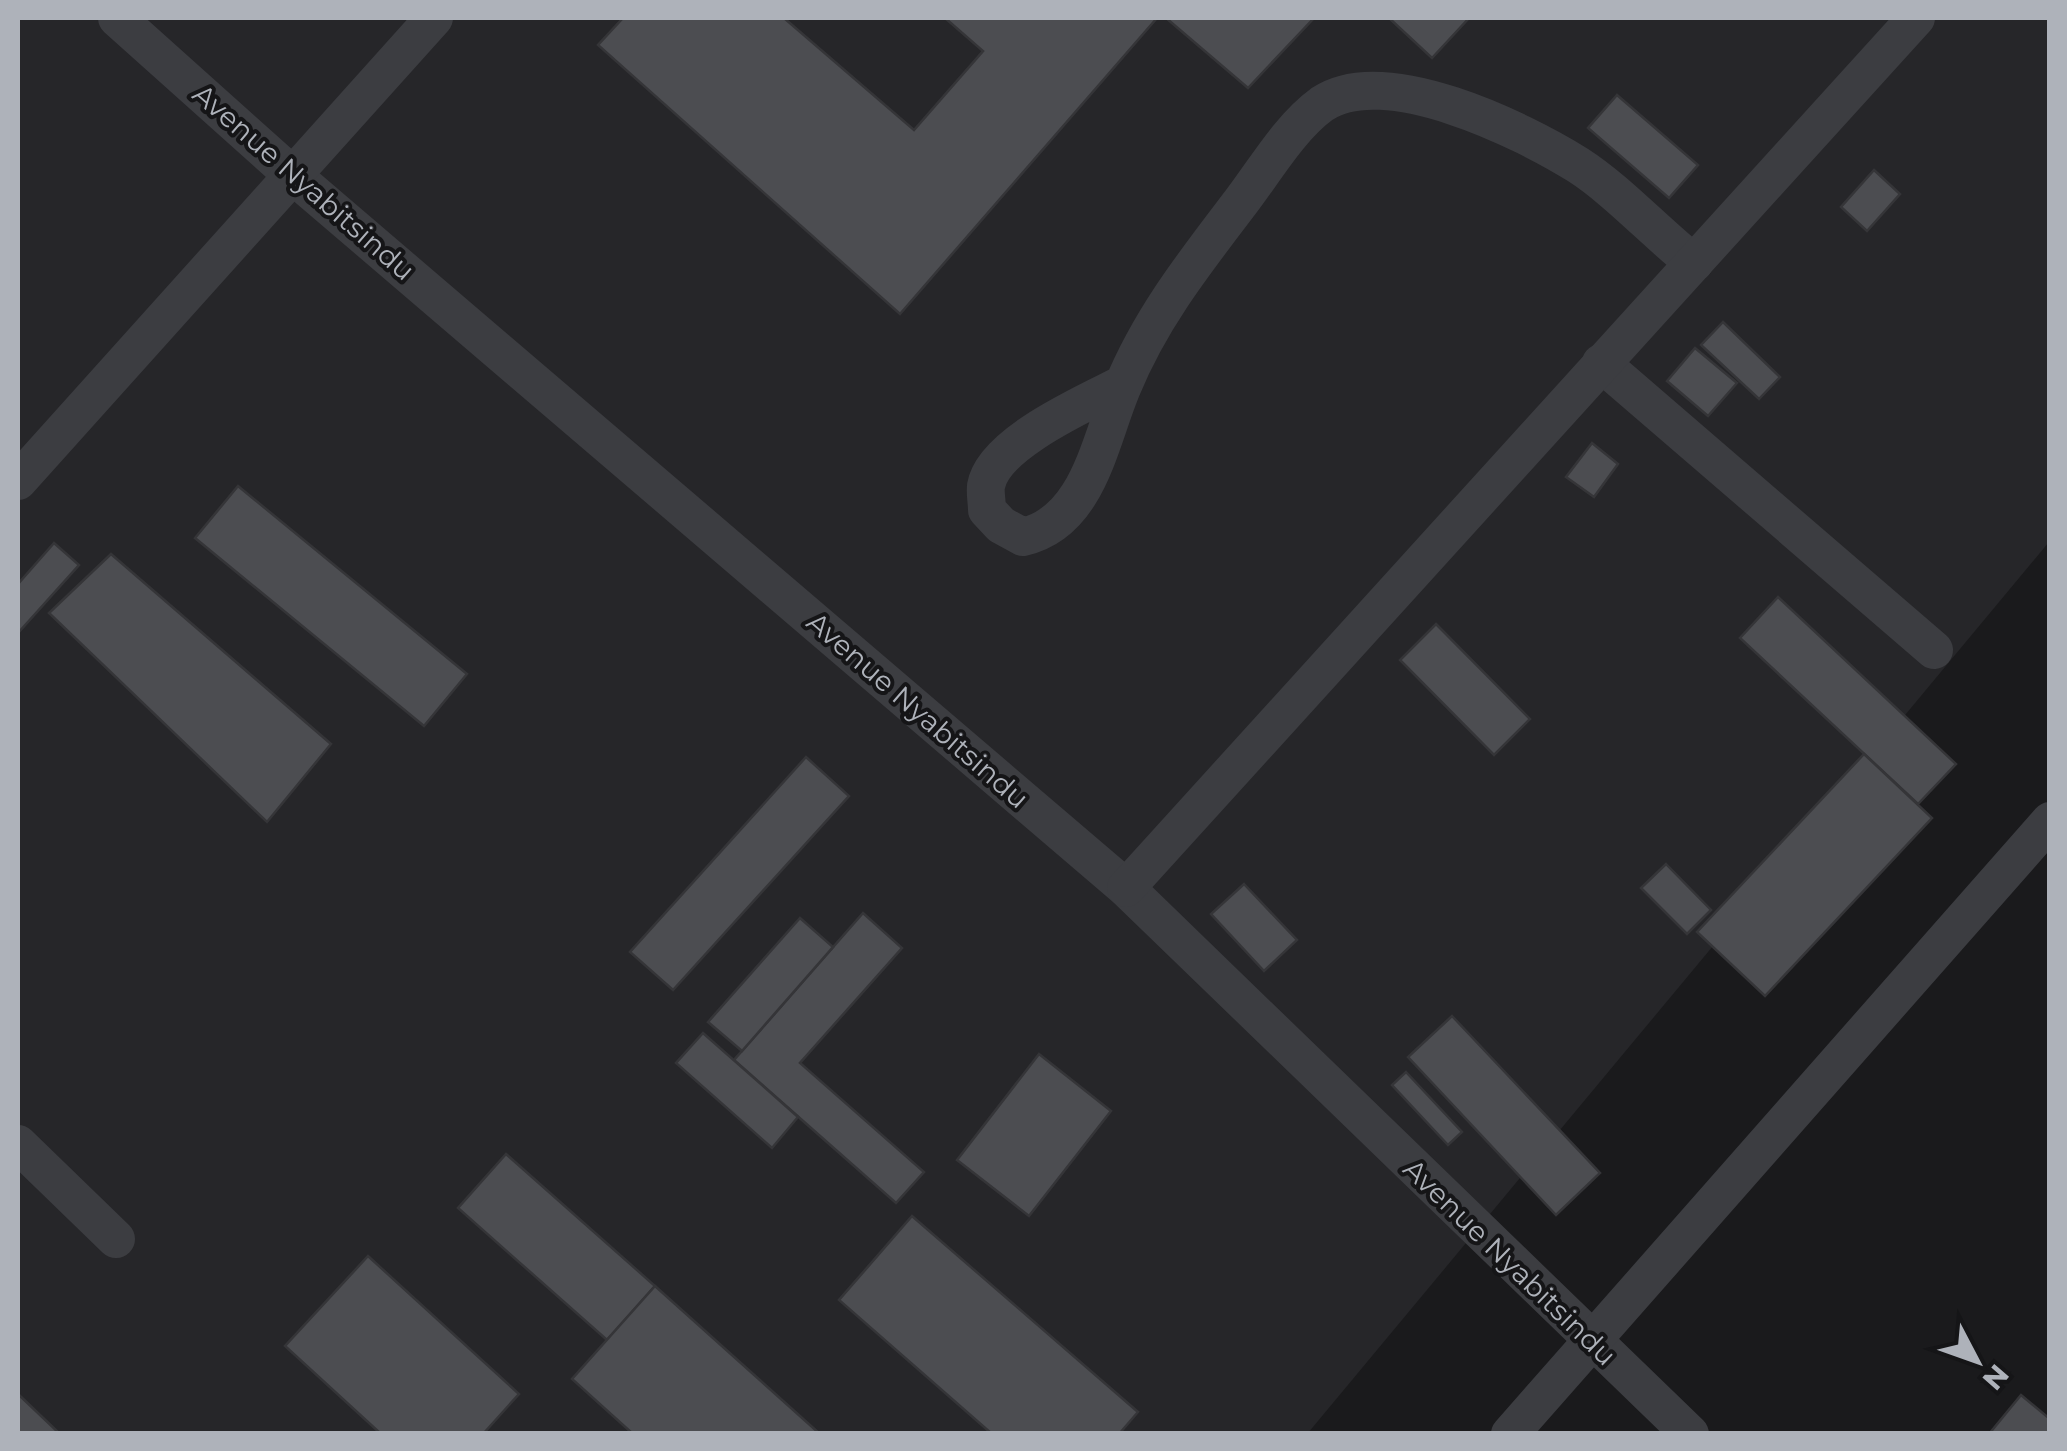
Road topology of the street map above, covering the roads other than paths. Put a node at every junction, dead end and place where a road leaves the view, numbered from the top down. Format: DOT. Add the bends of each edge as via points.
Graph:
graph roads {
  1 [pos="117,18"];
  2 [pos="434,18"];
  3 [pos="1916,18"];
  4 [pos="290,172"];
  5 [pos="1694,262"];
  6 [pos="1601,363"];
  7 [pos="1124,384"];
  8 [pos="18,481"];
  9 [pos="1934,650"];
  10 [pos="2050,821"];
  11 [pos="1126,888"];
  12 [pos="18,1144"];
  13 [pos="116,1239"];
  14 [pos="1591,1341"];
  15 [pos="1510,1434"];
  16 [pos="1690,1434"];
  1 -- 4 [label="street, Avenue Nyabitsindu"];
  2 -- 4 [label="street"];
  3 -- 5 [label="street"];
  4 -- 8 [label="street"];
  4 -- 11 [label="street, Avenue Nyabitsindu"];
  5 -- 6 [label="street"];
  5 -- 7 [label="street" via="1580,166 1504,126 1423,97 1358,90 1323,104 1287,142 1168,298"];
  6 -- 9 [label="street"];
  6 -- 11 [label="street"];
  10 -- 14 [label="street"];
  11 -- 14 [label="street, Avenue Nyabitsindu"];
  12 -- 13 [label="street"];
  14 -- 15 [label="street"];
  14 -- 16 [label="street, Avenue Nyabitsindu"];
}
